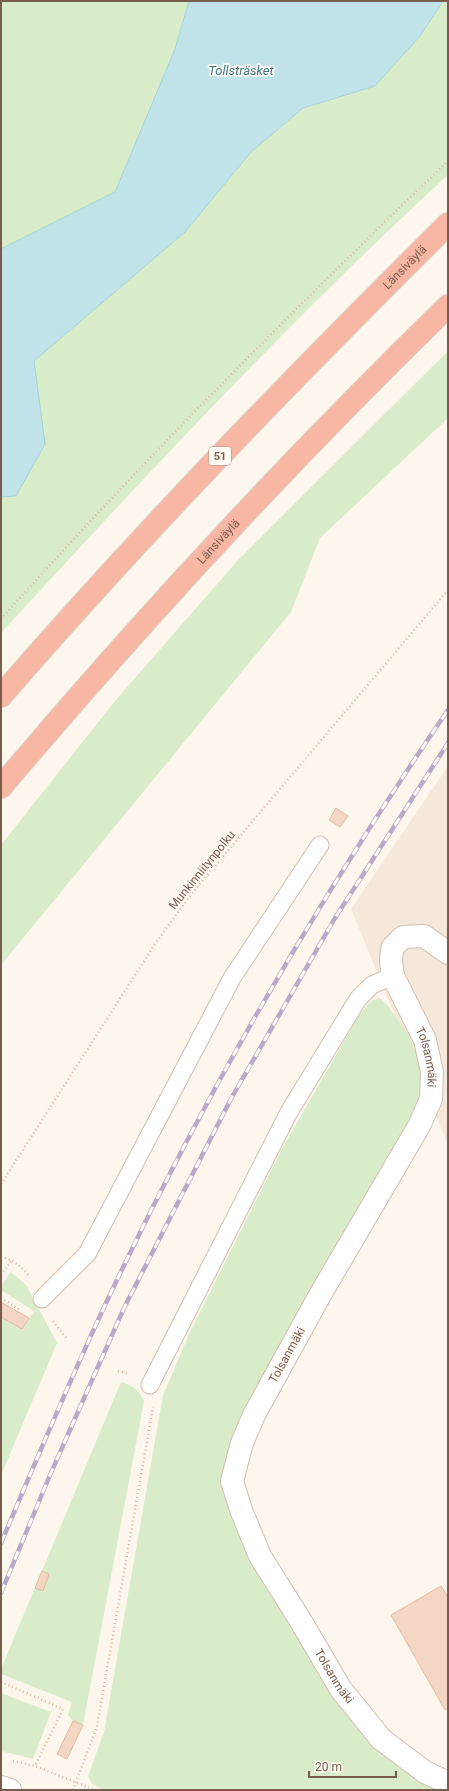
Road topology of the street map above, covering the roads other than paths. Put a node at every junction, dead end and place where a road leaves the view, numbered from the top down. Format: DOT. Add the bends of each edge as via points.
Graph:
graph roads {
  1 [pos="448,224"];
  2 [pos="448,306"];
  3 [pos="1,696"];
  4 [pos="1,787"];
  5 [pos="320,845"];
  6 [pos="448,953"];
  7 [pos="393,976"];
  8 [pos="42,1299"];
  9 [pos="150,1385"];
  10 [pos="448,1784"];
  11 [pos="1,1787"];
  12 [pos="10,1790"];
  1 -- 3 [label="highway, Länsiväylä / 51" via="204,472 70,616"];
  2 -- 4 [label="highway, Länsiväylä" via="381,371 242,515"];
  5 -- 8 [label="lane" via="232,978 87,1254"];
  6 -- 7 [label="street, Tolsanmäki" via="424,936 403,937 392,948 390,961"];
  7 -- 9 [label="lane" via="372,985 358,999 289,1112"];
  7 -- 10 [label="street, Tolsanmäki" via="425,1040 432,1072 431,1099 419,1126 320,1294 254,1415 242,1442 232,1481 260,1556 340,1688 381,1739 425,1772"];
  11 -- 12 [label="street"];
}
